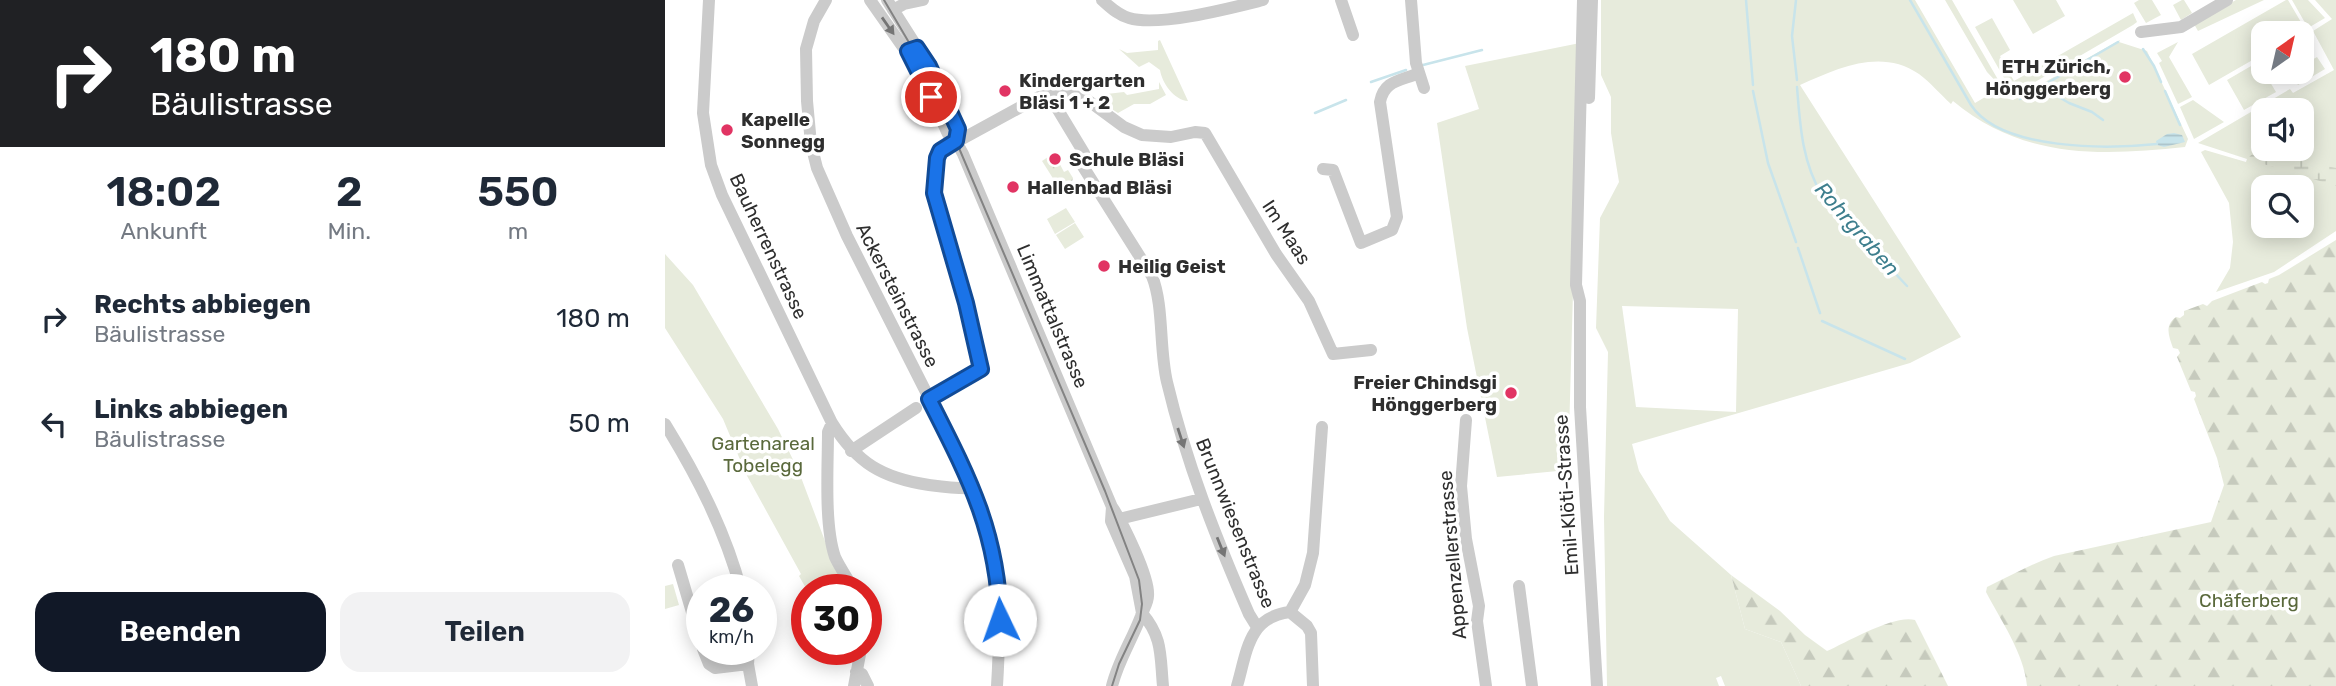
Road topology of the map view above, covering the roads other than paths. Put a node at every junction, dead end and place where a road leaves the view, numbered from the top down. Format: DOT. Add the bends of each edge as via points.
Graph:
graph roads {
  1 [pos="709,0"];
  2 [pos="826,0"];
  3 [pos="870,0"];
  4 [pos="923,0"];
  5 [pos="1102,0"];
  6 [pos="1263,0"];
  7 [pos="1341,0"];
  8 [pos="1411,0"];
  9 [pos="1583,0"];
  10 [pos="1593,0"];
  11 [pos="2227,0"];
  12 [pos="890,5"];
  13 [pos="1221,5"];
  14 [pos="2141,32"];
  15 [pos="1353,35"];
  16 [pos="912,50"];
  17 [pos="1419,73"];
  18 [pos="1424,88"];
  19 [pos="1051,93"];
  20 [pos="956,141"];
  21 [pos="1323,169"];
  22 [pos="1580,301"];
  23 [pos="1371,351"];
  24 [pos="929,399"];
  25 [pos="916,408"];
  26 [pos="1466,420"];
  27 [pos="832,423"];
  28 [pos="665,424"];
  29 [pos="1322,427"];
  30 [pos="852,451"];
  31 [pos="973,488"];
  32 [pos="1201,499"];
  33 [pos="1116,520"];
  34 [pos="678,565"];
  35 [pos="736,574"];
  36 [pos="845,574"];
  37 [pos="1518,586"];
  38 [pos="686,593"];
  39 [pos="1290,612"];
  40 [pos="1142,613"];
  41 [pos="1257,627"];
  42 [pos="710,665"];
  43 [pos="740,665"];
  44 [pos="748,665"];
  45 [pos="858,665"];
  46 [pos="856,673"];
  47 [pos="752,686"];
  48 [pos="854,686"];
  49 [pos="868,686"];
  50 [pos="997,686"];
  51 [pos="1112,686"];
  52 [pos="1163,686"];
  53 [pos="1237,686"];
  54 [pos="1313,686"];
  55 [pos="1486,686"];
  56 [pos="1532,686"];
  57 [pos="1597,686"];
  1 -- 27 [label="street, Bauherrenstrasse" via="703,113 711,165"];
  2 -- 24 [label="street, Ackersteinstrasse" via="814,20 806,49 811,145 847,236"];
  3 -- 16 [label="street, one-way" via="888,27"];
  4 -- 12 [label="street"];
  5 -- 13 [label="street" via="1119,15 1145,21"];
  6 -- 13 [label="street"];
  7 -- 15 [label="street"];
  8 -- 17 [label="street"];
  9 -- 22 [label="street, Emil-Klöti-Strasse" via="1576,285"];
  10 -- 22 [label="street, Emil-Klöti-Strasse"];
  11 -- 14 [label="street" via="2181,27"];
  12 -- 16 [label="street"];
  16 -- 20 [label="street, Limmattalstrasse" via="948,134"];
  17 -- 18 [label="street"];
  17 -- 21 [label="street" via="1391,82 1380,102 1397,218 1392,230 1361,243 1333,170"];
  19 -- 20 [label="street"];
  19 -- 23 [label="street, Im Maas" via="1086,99 1142,135 1205,133 1309,301 1332,354"];
  19 -- 32 [label="street, Brunnwiesenstrasse, one-way" via="1084,153 1077,157 1158,291 1161,348 1170,395"];
  20 -- 24 [label="street" via="937,158 934,193 981,369"];
  20 -- 33 [label="street, Limmattalstrasse"];
  22 -- 57 [label="street, Emil-Klöti-Strasse" via="1580,407"];
  24 -- 31 [label="street, Ackersteinstrasse"];
  25 -- 30 [label="street"];
  26 -- 55 [label="street, Appenzellerstrasse" via="1461,486"];
  27 -- 30 [label="street, Bauherrenstrasse"];
  27 -- 36 [label="street" via="828,438 832,547"];
  28 -- 35 [label="street" via="702,489"];
  29 -- 39 [label="street" via="1314,553 1305,585"];
  30 -- 31 [label="street, Bauherrenstrasse" via="893,478"];
  31 -- 50 [label="street, Ackersteinstrasse" via="988,529 997,576"];
  32 -- 33 [label="street"];
  32 -- 41 [label="street, Brunnwiesenstrasse, one-way"];
  33 -- 40 [label="street, Limmattalstrasse"];
  34 -- 38 [label="street"];
  37 -- 56 [label="street"];
  39 -- 41 [label="street" via="1273,615"];
  39 -- 54 [label="street" via="1311,633"];
  40 -- 51 [label="street"];
  40 -- 52 [label="street, Limmattalstrasse" via="1154,627 1159,643"];
  41 -- 53 [label="street"];
  42 -- 43 [label="street"];
  44 -- 47 [label="street"];
  45 -- 46 [label="street"];
  46 -- 48 [label="street"];
  46 -- 49 [label="street" via="862,674"];
}
